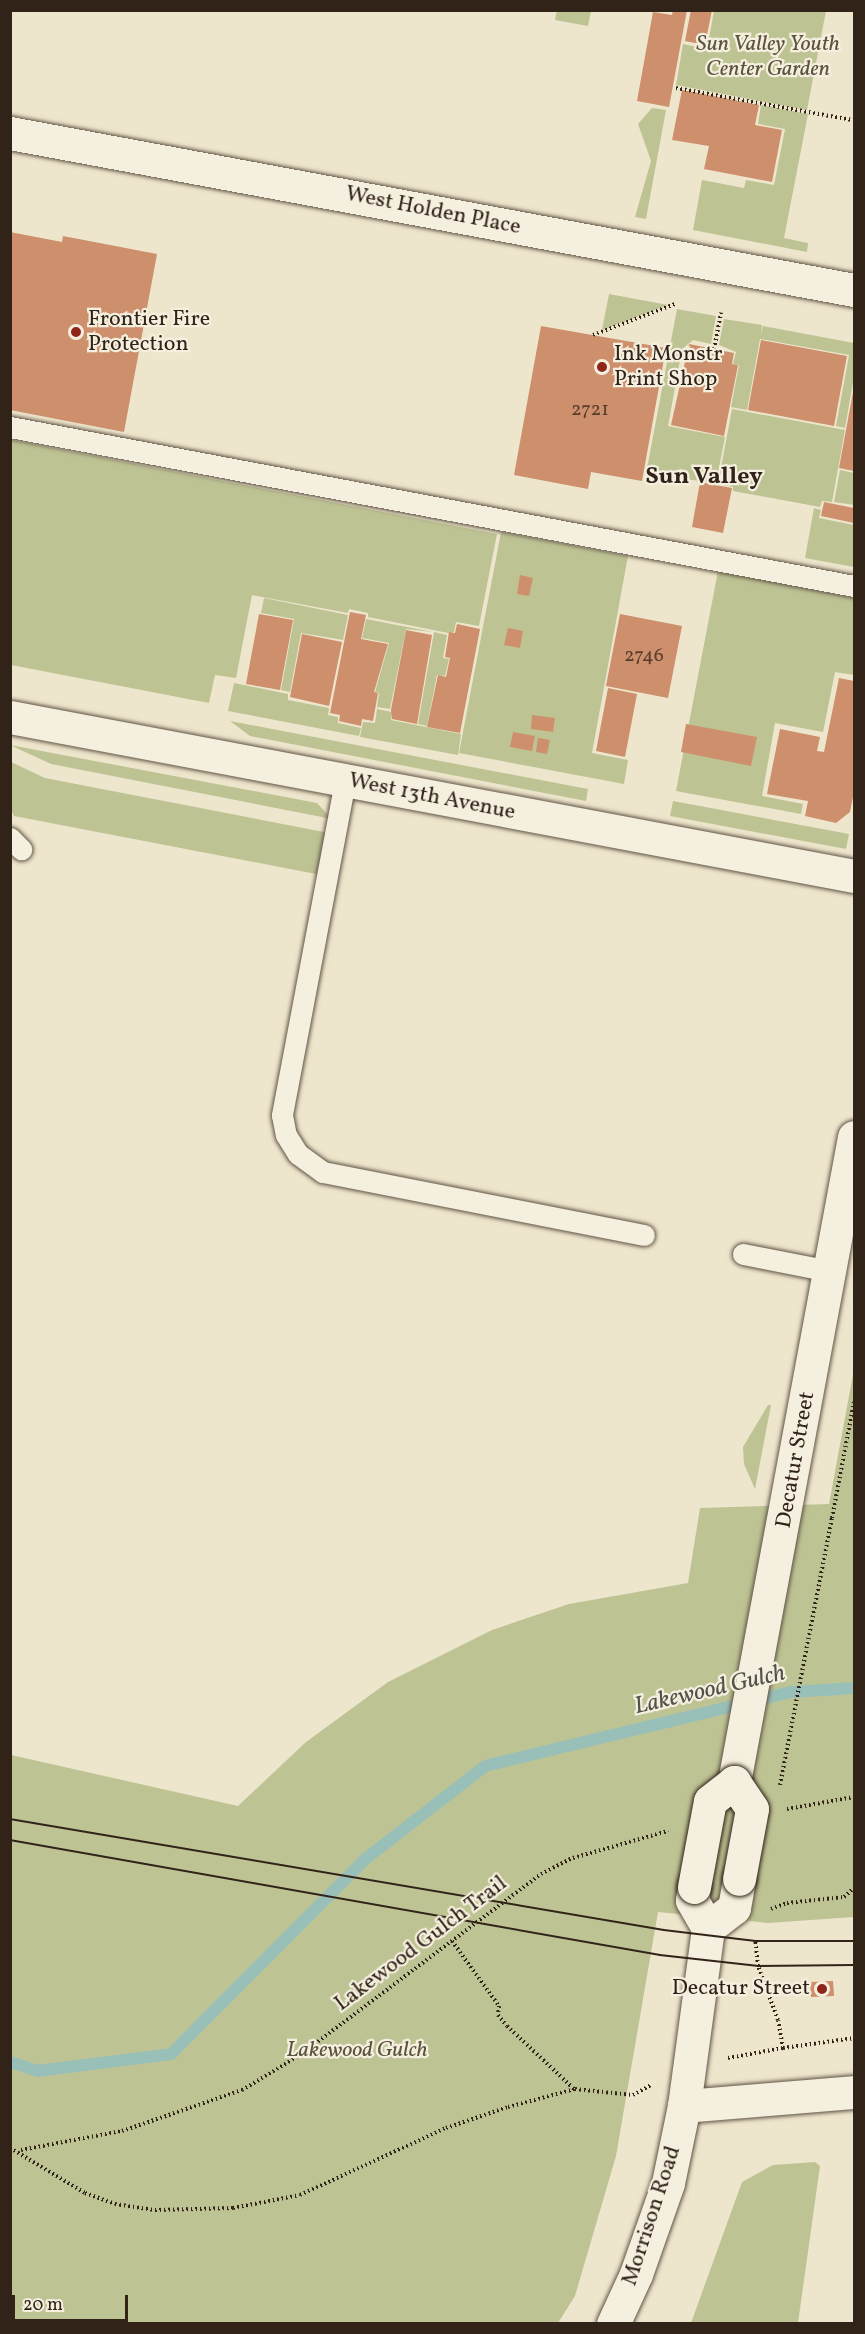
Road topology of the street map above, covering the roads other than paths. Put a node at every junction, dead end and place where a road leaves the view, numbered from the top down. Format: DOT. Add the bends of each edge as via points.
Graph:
graph roads {
  1 [pos="10,133"];
  2 [pos="855,290"];
  3 [pos="10,427"];
  4 [pos="855,586"];
  5 [pos="10,717"];
  6 [pos="345,781"];
  7 [pos="855,876"];
  8 [pos="855,1137"];
  9 [pos="644,1235"];
  10 [pos="743,1254"];
  11 [pos="830,1271"];
  12 [pos="734,1782"];
  13 [pos="708,1928"];
  14 [pos="855,2091"];
  15 [pos="684,2106"];
  16 [pos="613,2324"];
  1 -- 2 [label="street, West Holden Place"];
  3 -- 4 [label="lane"];
  5 -- 6 [label="street, West 13th Avenue"];
  6 -- 7 [label="street, West 13th Avenue"];
  6 -- 9 [label="lane" via="282,1115 286,1135 297,1154 323,1172"];
  8 -- 11 [label="street, Decatur Street"];
  10 -- 11 [label="lane"];
  11 -- 12 [label="street, Decatur Street"];
  12 -- 13 [label="street, bridge" via="710,1801 694,1887 692,1900"];
  12 -- 13 [label="street, bridge" via="752,1809 734,1908"];
  13 -- 15 [label="street"];
  14 -- 15 [label="street"];
  15 -- 16 [label="street, Morrison Road" via="668,2183 636,2274"];
}
